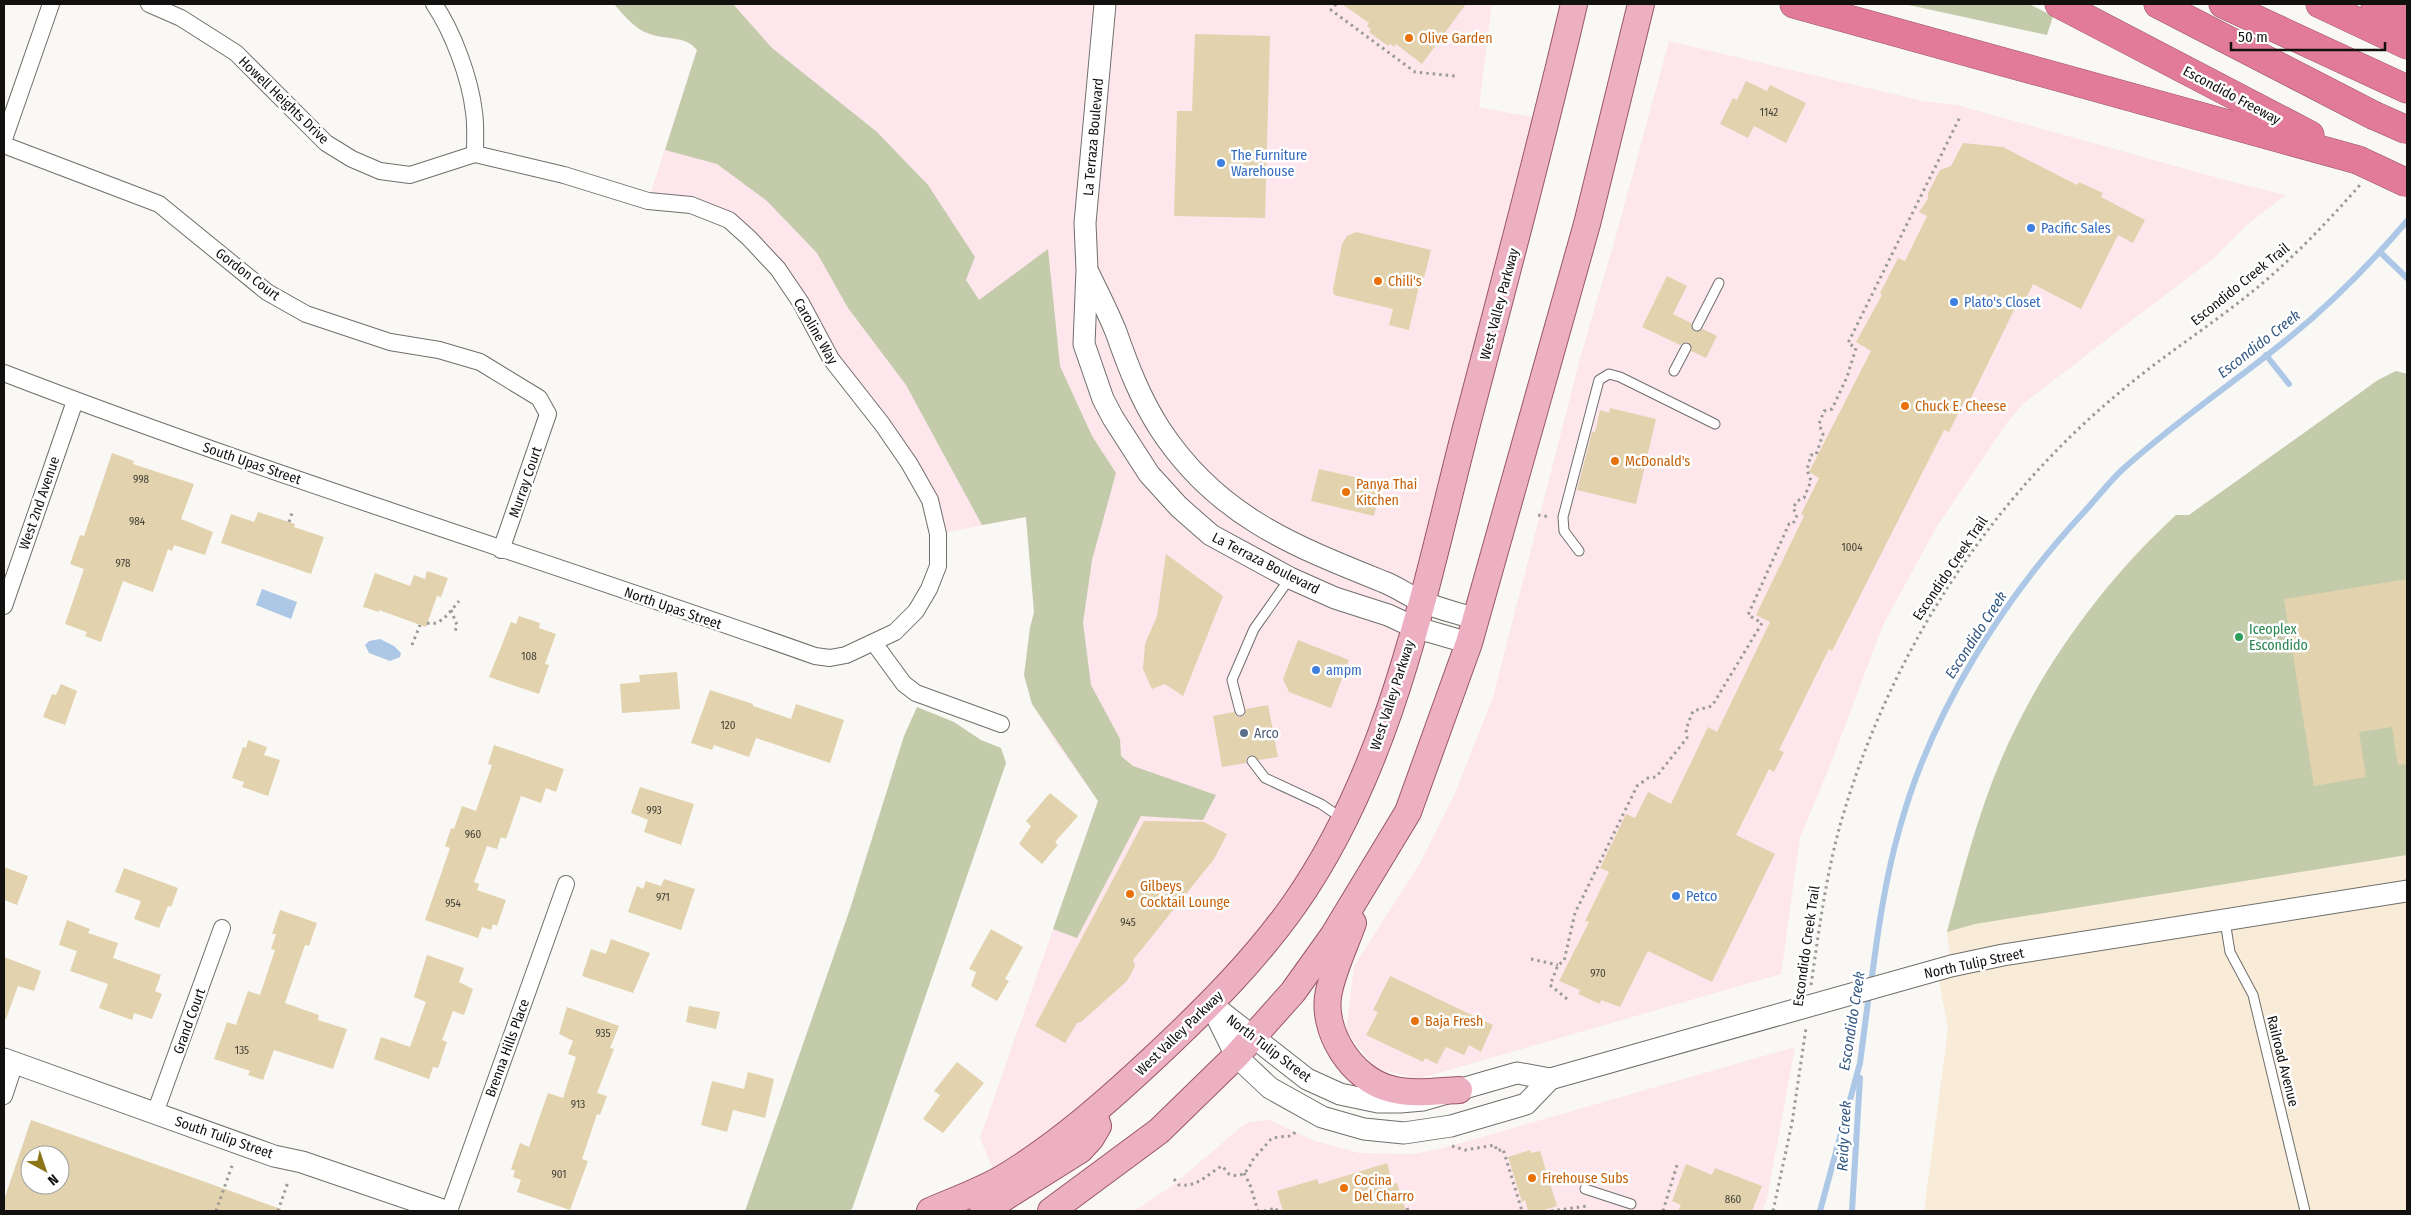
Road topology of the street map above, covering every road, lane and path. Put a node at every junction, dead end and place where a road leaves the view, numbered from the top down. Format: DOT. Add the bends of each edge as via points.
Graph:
graph roads {
  1 [pos="51,4"];
  2 [pos="149,4"];
  3 [pos="434,4"];
  4 [pos="1106,4"];
  5 [pos="1336,4"];
  6 [pos="1574,4"];
  7 [pos="1640,4"];
  8 [pos="1794,4"];
  9 [pos="2059,4"];
  10 [pos="2158,4"];
  11 [pos="2223,4"];
  12 [pos="2320,4"];
  13 [pos="2375,4"];
  14 [pos="2407,18"];
  15 [pos="2407,44"];
  16 [pos="1455,76"];
  17 [pos="2400,86"];
  18 [pos="1960,117"];
  19 [pos="2407,130"];
  20 [pos="4,139"];
  21 [pos="4,145"];
  22 [pos="476,154"];
  23 [pos="2361,170"];
  24 [pos="2407,184"];
  25 [pos="1087,270"];
  26 [pos="1719,283"];
  27 [pos="1697,326"];
  28 [pos="1686,348"];
  29 [pos="1674,371"];
  30 [pos="4,374"];
  31 [pos="75,401"];
  32 [pos="548,414"];
  33 [pos="1715,424"];
  34 [pos="293,510"];
  35 [pos="289,522"];
  36 [pos="501,550"];
  37 [pos="1580,551"];
  38 [pos="1290,578"];
  39 [pos="459,601"];
  40 [pos="1422,601"];
  41 [pos="4,606"];
  42 [pos="451,610"];
  43 [pos="427,623"];
  44 [pos="420,625"];
  45 [pos="1414,627"];
  46 [pos="1473,631"];
  47 [pos="455,632"];
  48 [pos="874,643"];
  49 [pos="412,645"];
  50 [pos="846,655"];
  51 [pos="1240,711"];
  52 [pos="1001,724"];
  53 [pos="1252,761"];
  54 [pos="1343,819"];
  55 [pos="1368,880"];
  56 [pos="566,884"];
  57 [pos="2407,891"];
  58 [pos="2225,921"];
  59 [pos="222,928"];
  60 [pos="1531,960"];
  61 [pos="1558,965"];
  62 [pos="1567,999"];
  63 [pos="1211,1004"];
  64 [pos="1812,1004"];
  65 [pos="1254,1036"];
  66 [pos="1236,1056"];
  67 [pos="10,1061"];
  68 [pos="1550,1078"];
  69 [pos="1459,1090"];
  70 [pos="4,1096"];
  71 [pos="155,1113"];
  72 [pos="1094,1114"];
  73 [pos="1297,1129"];
  74 [pos="1451,1143"];
  75 [pos="234,1163"];
  76 [pos="1677,1165"];
  77 [pos="1244,1173"];
  78 [pos="1174,1179"];
  79 [pos="288,1182"];
  80 [pos="1585,1189"];
  81 [pos="1631,1204"];
  82 [pos="216,1211"];
  83 [pos="278,1211"];
  84 [pos="445,1211"];
  85 [pos="449,1211"];
  86 [pos="930,1211"];
  87 [pos="983,1211"];
  88 [pos="1051,1211"];
  89 [pos="1258,1211"];
  90 [pos="1264,1211"];
  91 [pos="1277,1211"];
  92 [pos="1522,1211"];
  93 [pos="1664,1211"];
  94 [pos="1773,1211"];
  95 [pos="2305,1211"];
  1 -- 20 [label="street"];
  2 -- 22 [label="street, Howell Heights Drive" via="181,18 236,53 326,143 352,159 380,171 410,175"];
  3 -- 22 [label="street" via="468,81 475,113"];
  4 -- 25 [label="street, La Terraza Boulevard" via="1085,223"];
  5 -- 16 [label="path" via="1331,10 1415,72"];
  6 -- 40 [label="main road, West Valley Parkway"];
  7 -- 46 [label="main road" via="1587,224"];
  8 -- 23 [label="highway"];
  9 -- 23 [label="highway, Escondido Freeway"];
  10 -- 19 [label="highway, bridge"];
  11 -- 17 [label="highway"];
  12 -- 15 [label="highway"];
  13 -- 14 [label="highway"];
  18 -- 61 [label="path" via="1848,342 1856,348 1840,393 1832,409 1824,411 1819,424 1823,434 1807,470 1812,481 1804,498 1797,501 1794,508 1797,515 1793,524 1789,524 1748,615 1762,623 1712,706 1693,711 1686,729 1687,738 1656,777 1648,778 1637,786 1576,913 1564,961"];
  21 -- 32 [label="street, Gordon Court" via="160,204 267,292 306,314 390,342 439,350 480,362 538,398"];
  22 -- 48 [label="street, Caroline Way" via="564,175 648,201 691,205 728,220 778,269 801,303 831,359 882,424 930,500 938,534 938,566 916,611 895,632"];
  23 -- 24 [label="highway, Escondido Freeway, bridge"];
  23 -- 64 [label="path, Escondido Creek Trail" via="2310,241 2263,283 2119,392 2078,428 1998,517 1945,591 1880,713 1841,822 1818,932"];
  25 -- 38 [label="street, La Terraza Boulevard" via="1084,344 1103,399 1136,456 1163,490 1210,536"];
  25 -- 40 [label="street, La Terraza Boulevard" via="1137,389 1160,429 1186,464 1213,491 1257,524 1289,542"];
  26 -- 27 [label="lane"];
  28 -- 29 [label="lane"];
  30 -- 31 [label="street, South Upas Street"];
  31 -- 36 [label="street, South Upas Street"];
  31 -- 41 [label="street, West 2nd Avenue"];
  32 -- 36 [label="street, Murray Court"];
  33 -- 37 [label="lane" via="1620,377 1609,374 1599,380 1563,517 1564,531"];
  34 -- 35 [label="path"];
  36 -- 50 [label="street, North Upas Street" via="815,656"];
  38 -- 45 [label="street, La Terraza Boulevard"];
  38 -- 51 [label="lane" via="1254,629 1232,680"];
  39 -- 42 [label="path"];
  40 -- 45 [label="main road, West Valley Parkway"];
  40 -- 46 [label="street, La Terraza Boulevard"];
  42 -- 43 [label="path" via="435,624"];
  42 -- 47 [label="path" via="457,626"];
  44 -- 49 [label="path"];
  45 -- 46 [label="street, La Terraza Boulevard"];
  45 -- 54 [label="main road, West Valley Parkway" via="1401,676 1368,767"];
  46 -- 55 [label="main road" via="1408,812"];
  48 -- 50 [label="street, Caroline Way"];
  48 -- 52 [label="street" via="904,684 916,693"];
  53 -- 54 [label="lane" via="1266,778 1321,804"];
  54 -- 63 [label="main road, West Valley Parkway" via="1293,905"];
  55 -- 65 [label="main road" via="1293,992"];
  55 -- 69 [label="main road" via="1329,991 1328,1015 1336,1038 1356,1069 1378,1085 1406,1092"];
  56 -- 85 [label="street, Brenna Hills Place"];
  57 -- 58 [label="street, North Tulip Street"];
  58 -- 64 [label="street, North Tulip Street" via="2003,955"];
  58 -- 95 [label="lane, Railroad Avenue" via="2230,952 2253,995"];
  59 -- 71 [label="street, Grand Court"];
  60 -- 61 [label="path"];
  61 -- 62 [label="path" via="1550,985"];
  63 -- 65 [label="street, North Tulip Street"];
  63 -- 66 [label="street, North Tulip Street"];
  63 -- 72 [label="main road, West Valley Parkway"];
  64 -- 68 [label="street, North Tulip Street"];
  64 -- 94 [label="path, Escondido Creek Trail"];
  65 -- 66 [label="main road"];
  65 -- 69 [label="street, North Tulip Street" via="1307,1079 1340,1094 1378,1102 1400,1102 1423,1100"];
  66 -- 68 [label="street, North Tulip Street" via="1270,1088 1322,1117 1364,1129 1404,1133 1451,1126 1526,1104"];
  66 -- 88 [label="main road" via="1159,1131"];
  67 -- 70 [label="street"];
  67 -- 71 [label="street, South Tulip Street"];
  68 -- 69 [label="street, North Tulip Street" via="1517,1073"];
  71 -- 84 [label="street, South Tulip Street" via="274,1156 302,1162"];
  72 -- 86 [label="main road, West Valley Parkway" via="1008,1175"];
  72 -- 87 [label="main road" via="1098,1126 1080,1150"];
  73 -- 77 [label="path" via="1293,1136 1270,1141 1252,1159 1250,1168"];
  74 -- 92 [label="path" via="1454,1148 1466,1150 1495,1145 1497,1151 1503,1149"];
  75 -- 82 [label="path"];
  76 -- 93 [label="path"];
  77 -- 78 [label="path" via="1233,1176 1222,1166 1202,1181 1191,1184 1179,1185"];
  77 -- 89 [label="path"];
  79 -- 83 [label="path"];
  80 -- 81 [label="lane"];
  90 -- 91 [label="path" via="1276,1208"];
}
